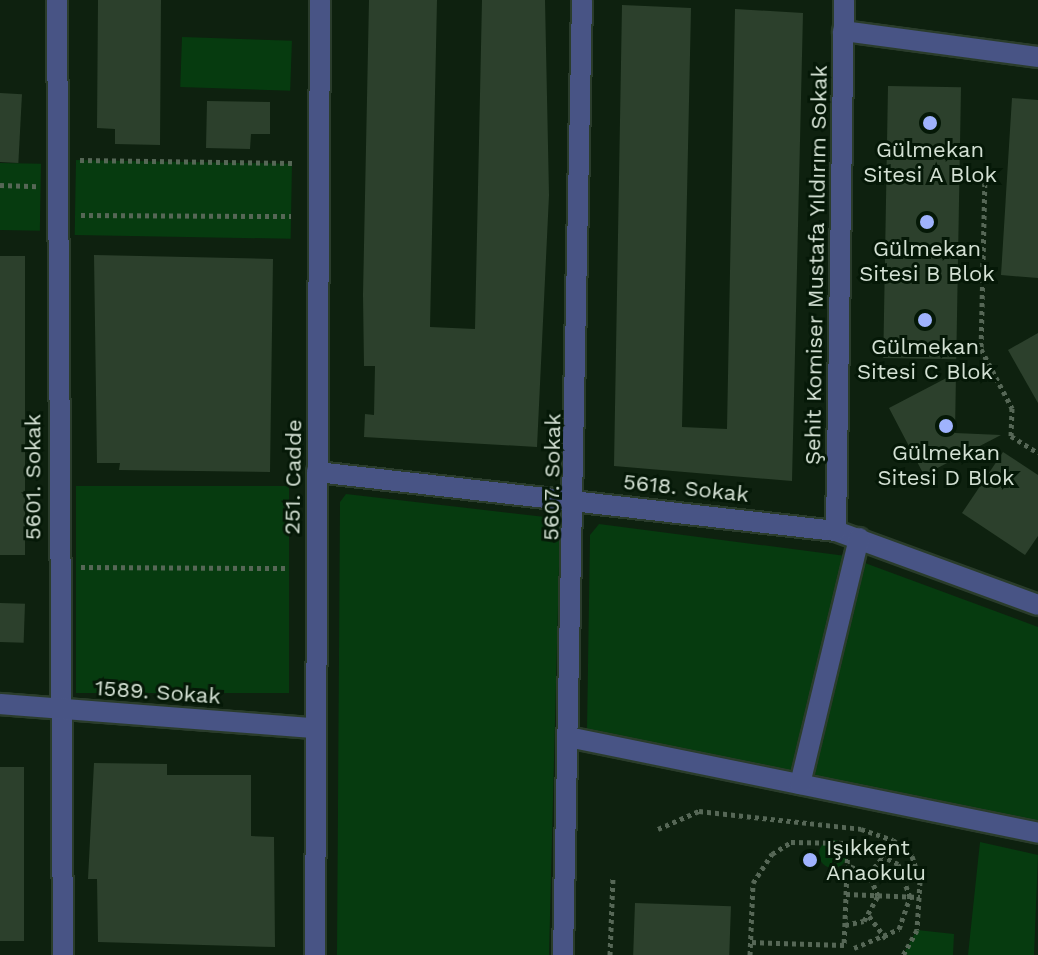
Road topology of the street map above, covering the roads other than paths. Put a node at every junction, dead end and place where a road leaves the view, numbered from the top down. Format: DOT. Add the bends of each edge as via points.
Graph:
graph roads {
  1 [pos="57,0"];
  2 [pos="320,0"];
  3 [pos="582,0"];
  4 [pos="844,0"];
  5 [pos="843,31"];
  6 [pos="1038,57"];
  7 [pos="317,472"];
  8 [pos="576,501"];
  9 [pos="836,531"];
  10 [pos="859,538"];
  11 [pos="1038,605"];
  12 [pos="0,704"];
  13 [pos="56,708"];
  14 [pos="313,728"];
  15 [pos="568,737"];
  16 [pos="800,784"];
  17 [pos="1038,833"];
  18 [pos="63,955"];
  19 [pos="315,955"];
  20 [pos="563,955"];
  1 -- 13 [label="street, 5601. Sokak"];
  2 -- 7 [label="street, 251. Cadde"];
  3 -- 8 [label="street, 5607. Sokak"];
  4 -- 5 [label="street, Şehit Komiser Mustafa Yıldırım Sokak"];
  5 -- 6 [label="street"];
  5 -- 9 [label="street, Şehit Komiser Mustafa Yıldırım Sokak"];
  7 -- 8 [label="street, 5618. Sokak"];
  7 -- 14 [label="street, 251. Cadde"];
  8 -- 9 [label="street, 5618. Sokak"];
  8 -- 15 [label="street, 5607. Sokak"];
  9 -- 10 [label="street, 5618. Sokak"];
  10 -- 11 [label="street, 5618. Sokak"];
  10 -- 16 [label="street"];
  12 -- 13 [label="street, 1589. Sokak"];
  13 -- 14 [label="street, 1589. Sokak"];
  13 -- 18 [label="street, 5601. Sokak"];
  14 -- 19 [label="street, 251. Cadde"];
  15 -- 16 [label="street"];
  15 -- 20 [label="street, 5607. Sokak"];
  16 -- 17 [label="street"];
}
